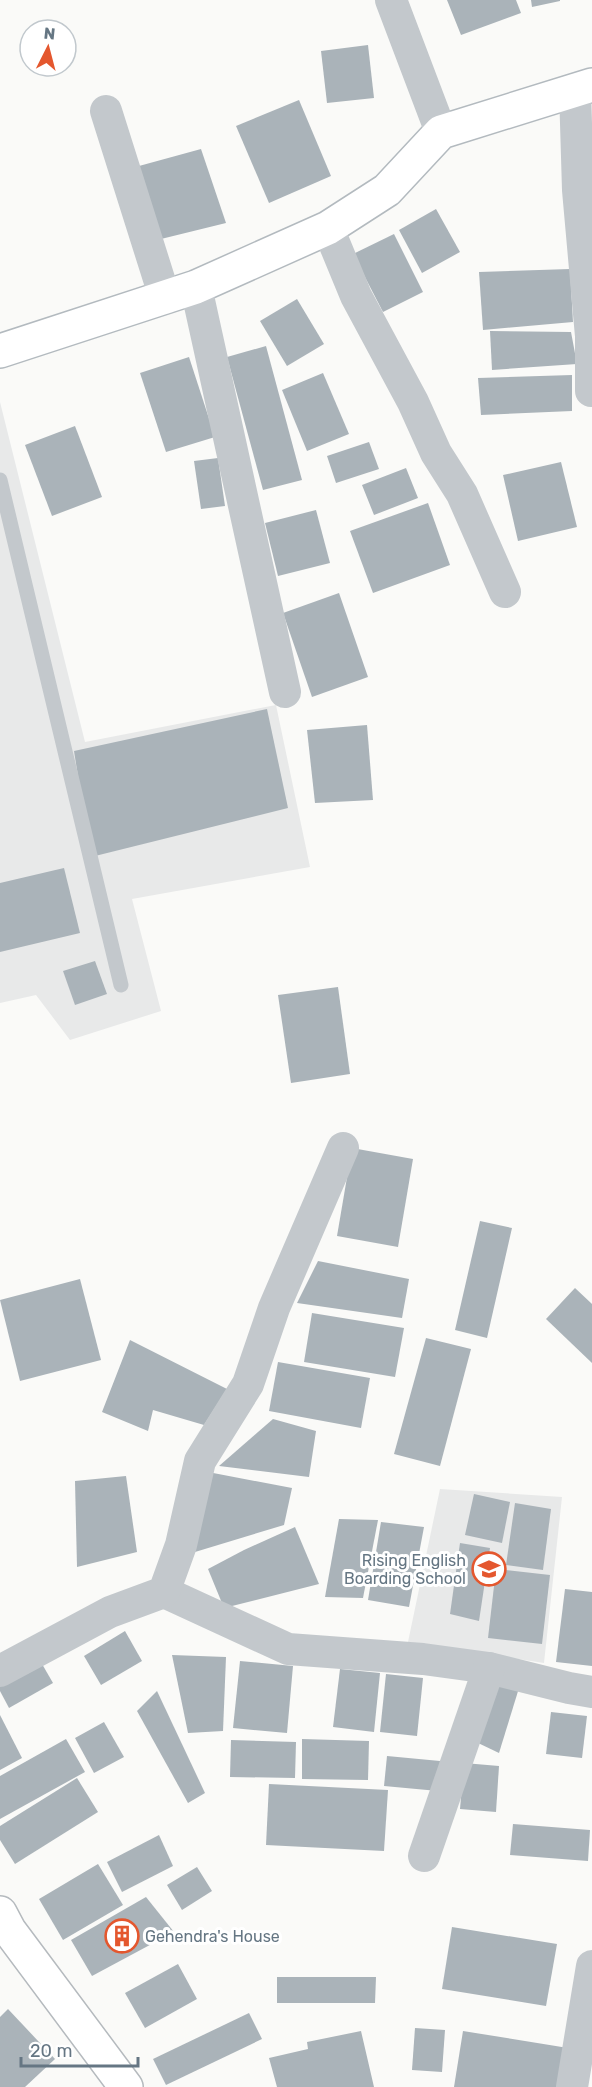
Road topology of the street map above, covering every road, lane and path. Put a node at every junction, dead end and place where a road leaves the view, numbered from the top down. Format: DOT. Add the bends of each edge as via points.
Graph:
graph roads {
  1 [pos="391,0"];
  2 [pos="584,87"];
  3 [pos="106,111"];
  4 [pos="441,132"];
  5 [pos="328,228"];
  6 [pos="196,287"];
  7 [pos="165,297"];
  8 [pos="0,351"];
  9 [pos="591,391"];
  10 [pos="0,480"];
  11 [pos="505,592"];
  12 [pos="285,692"];
  13 [pos="122,985"];
  14 [pos="343,1148"];
  15 [pos="164,1592"];
  16 [pos="489,1668"];
  17 [pos="0,1671"];
  18 [pos="592,1692"];
  19 [pos="424,1856"];
  20 [pos="3,1922"];
  21 [pos="592,1966"];
  22 [pos="126,2087"];
  23 [pos="572,2087"];
  1 -- 4 [label="street"];
  2 -- 4 [label="main road"];
  2 -- 9 [label="street" via="578,190 591,336"];
  3 -- 7 [label="street"];
  4 -- 5 [label="main road" via="387,190"];
  5 -- 6 [label="main road"];
  5 -- 11 [label="street" via="356,296 436,453 462,494"];
  6 -- 7 [label="main road"];
  6 -- 12 [label="street"];
  7 -- 8 [label="main road"];
  10 -- 13 [label="lane"];
  14 -- 15 [label="street" via="274,1308 248,1384 200,1461"];
  15 -- 16 [label="street" via="288,1648"];
  15 -- 17 [label="street" via="110,1612"];
  16 -- 18 [label="street"];
  16 -- 19 [label="street"];
  20 -- 22 [label="main road"];
  21 -- 23 [label="street"];
}
